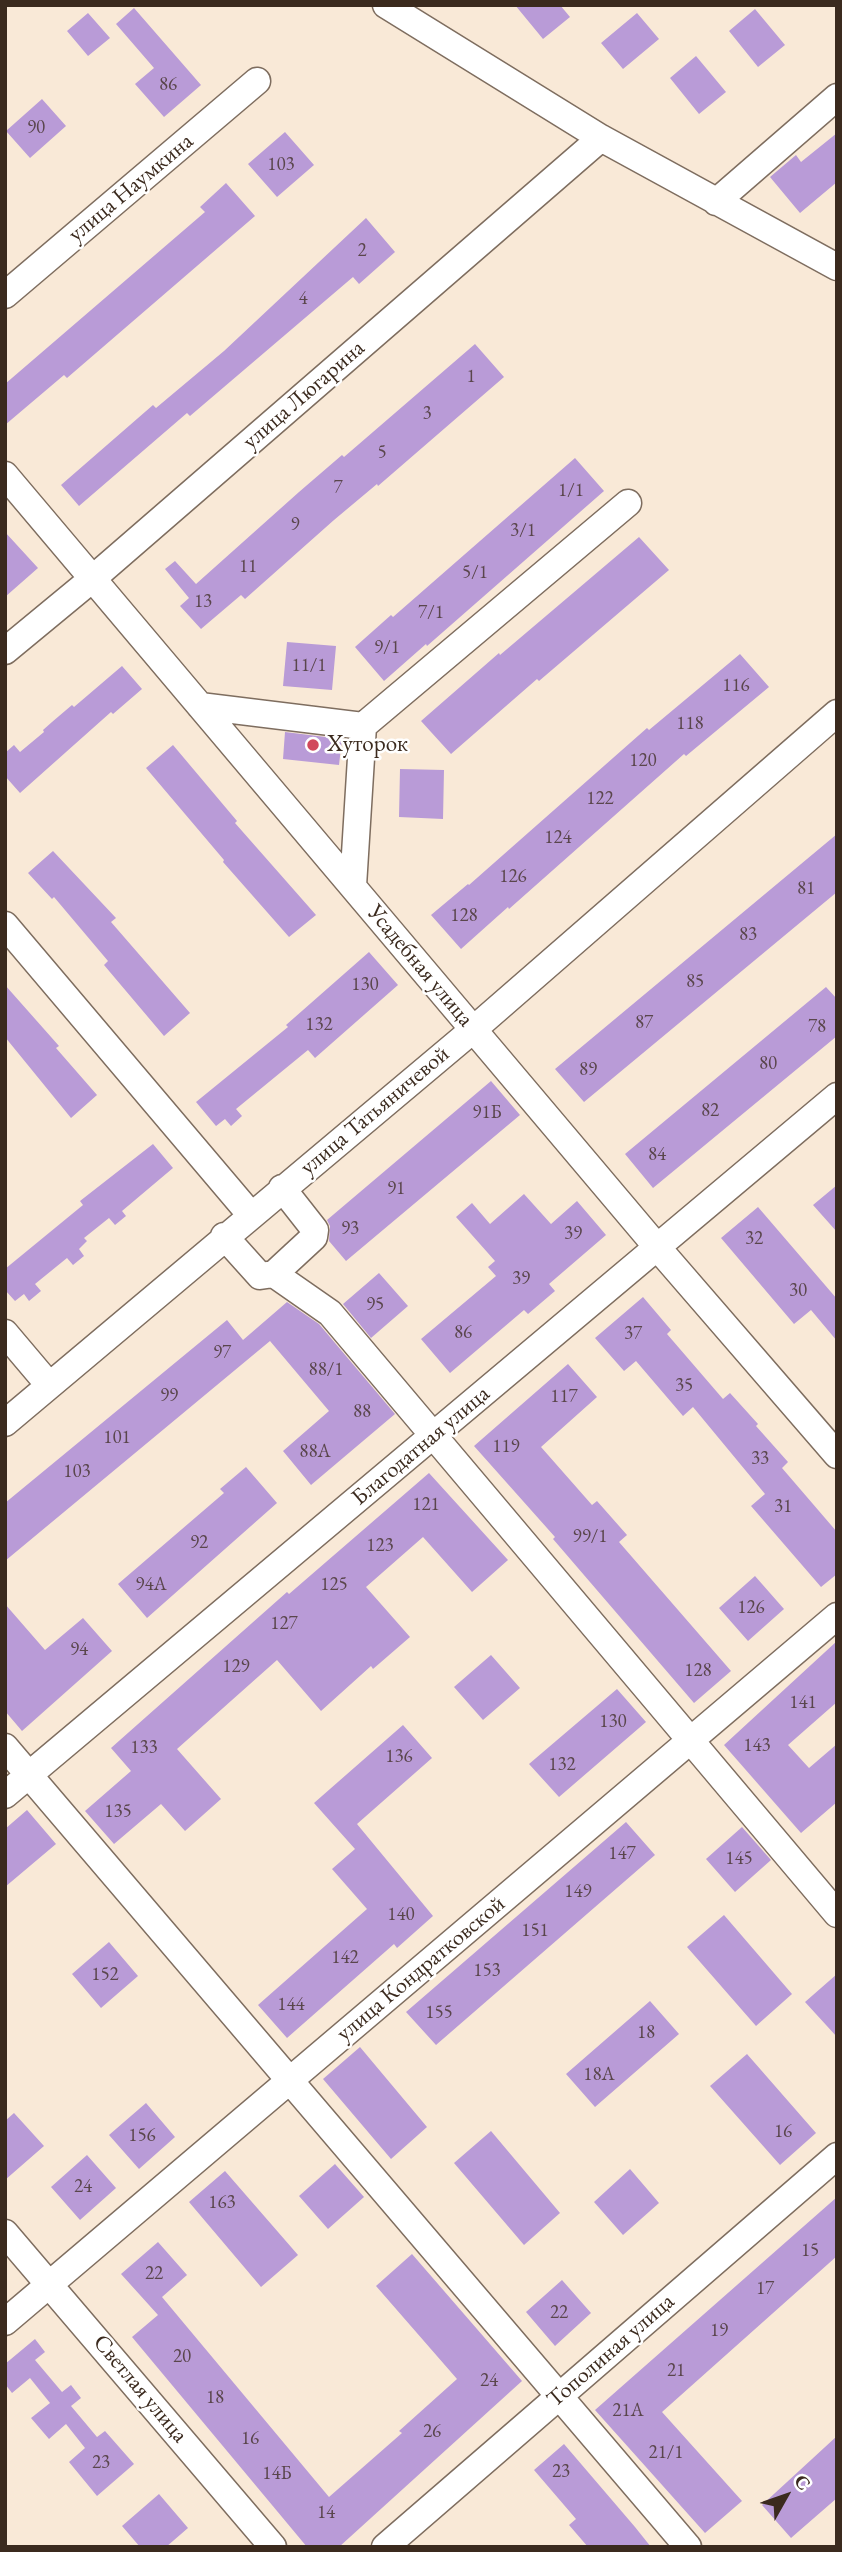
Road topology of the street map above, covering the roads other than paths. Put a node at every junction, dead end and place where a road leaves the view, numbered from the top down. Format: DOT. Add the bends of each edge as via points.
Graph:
graph roads {
  1 [pos="388,6"];
  2 [pos="257,81"];
  3 [pos="837,97"];
  4 [pos="601,138"];
  5 [pos="716,202"];
  6 [pos="837,267"];
  7 [pos="5,295"];
  8 [pos="5,475"];
  9 [pos="628,503"];
  10 [pos="91,580"];
  11 [pos="5,651"];
  12 [pos="200,706"];
  13 [pos="837,713"];
  14 [pos="363,726"];
  15 [pos="353,886"];
  16 [pos="5,925"];
  17 [pos="474,1029"];
  18 [pos="837,1096"];
  19 [pos="282,1188"];
  20 [pos="250,1214"];
  21 [pos="224,1236"];
  22 [pos="657,1248"];
  23 [pos="274,1274"];
  24 [pos="5,1333"];
  25 [pos="49,1385"];
  26 [pos="5,1423"];
  27 [pos="432,1436"];
  28 [pos="837,1455"];
  29 [pos="837,1616"];
  30 [pos="690,1741"];
  31 [pos="5,1747"];
  32 [pos="30,1775"];
  33 [pos="5,1796"];
  34 [pos="837,1914"];
  35 [pos="290,2080"];
  36 [pos="837,2156"];
  37 [pos="5,2233"];
  38 [pos="50,2284"];
  39 [pos="5,2322"];
  40 [pos="559,2396"];
  41 [pos="273,2547"];
  42 [pos="385,2547"];
  43 [pos="688,2547"];
  1 -- 4 [label="street"];
  2 -- 7 [label="street, улица Наумкина"];
  3 -- 5 [label="street"];
  4 -- 5 [label="street"];
  4 -- 10 [label="street, улица Люгарина"];
  5 -- 6 [label="street"];
  8 -- 10 [label="street, Усадебная улица"];
  9 -- 14 [label="street"];
  10 -- 11 [label="street, улица Люгарина"];
  10 -- 12 [label="street, Усадебная улица"];
  12 -- 14 [label="street"];
  12 -- 15 [label="street, Усадебная улица"];
  13 -- 17 [label="street, улица Татьяничевой"];
  14 -- 15 [label="street"];
  15 -- 17 [label="street, Усадебная улица"];
  16 -- 20 [label="street"];
  17 -- 19 [label="street, улица Татьяничевой"];
  17 -- 22 [label="street, Усадебная улица"];
  18 -- 22 [label="street, Благодатная улица"];
  19 -- 20 [label="street, улица Татьяничевой"];
  19 -- 23 [label="street" via="315,1230 314,1237"];
  20 -- 21 [label="street, улица Татьяничевой"];
  21 -- 23 [label="street" via="260,1276"];
  21 -- 25 [label="street, улица Татьяничевой"];
  22 -- 27 [label="street, Благодатная улица"];
  22 -- 28 [label="street, Усадебная улица"];
  23 -- 27 [label="street" via="330,1313"];
  24 -- 25 [label="street"];
  25 -- 26 [label="street, улица Татьяничевой"];
  27 -- 30 [label="street"];
  27 -- 32 [label="street, Благодатная улица"];
  29 -- 30 [label="street, улица Кондратковской"];
  30 -- 34 [label="street"];
  30 -- 35 [label="street, улица Кондратковской"];
  31 -- 32 [label="street"];
  32 -- 33 [label="street, Благодатная улица"];
  32 -- 35 [label="street"];
  35 -- 38 [label="street, улица Кондратковской"];
  35 -- 40 [label="street"];
  36 -- 40 [label="street, Тополиная улица"];
  37 -- 38 [label="street, Светлая улица"];
  38 -- 39 [label="street, улица Кондратковской"];
  38 -- 41 [label="street, Светлая улица"];
  40 -- 42 [label="street, Тополиная улица"];
  40 -- 43 [label="street"];
}
